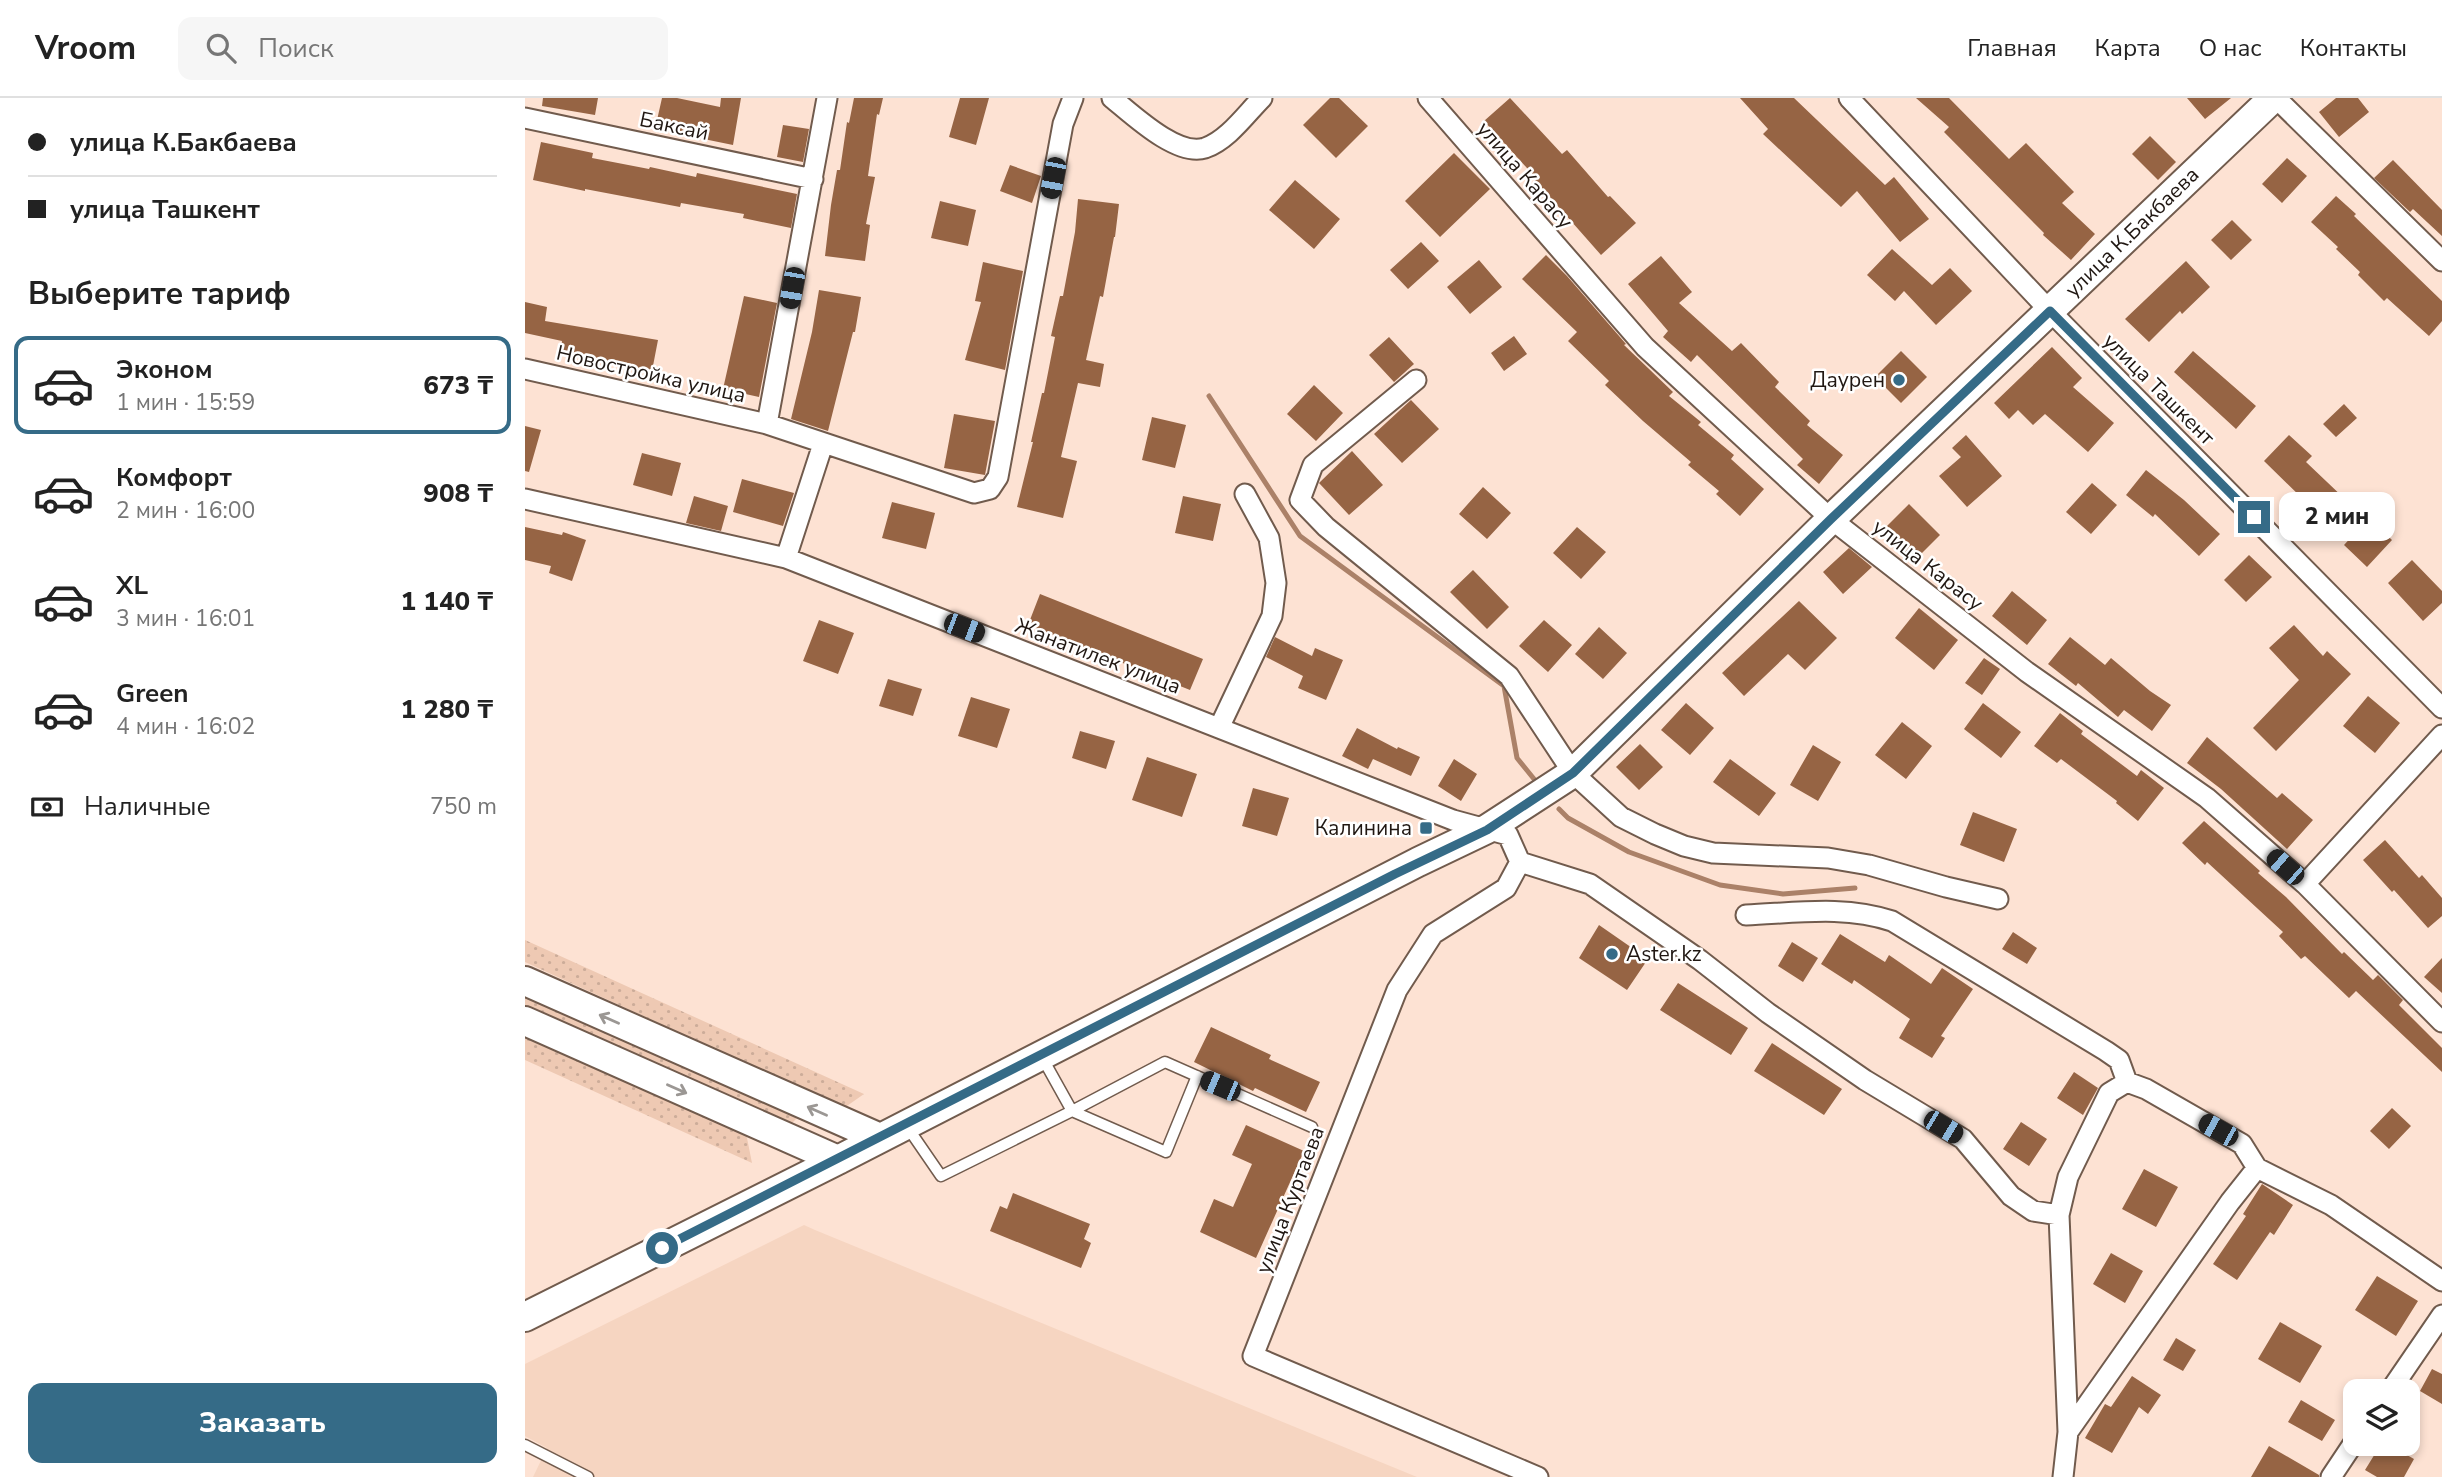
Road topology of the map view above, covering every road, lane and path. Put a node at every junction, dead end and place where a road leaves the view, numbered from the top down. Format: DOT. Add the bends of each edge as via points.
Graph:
graph roads {
  1 [pos="827,98"];
  2 [pos="1073,98"];
  3 [pos="1112,98"];
  4 [pos="1262,98"];
  5 [pos="1427,98"];
  6 [pos="1849,98"];
  7 [pos="2274,98"];
  8 [pos="525,118"];
  9 [pos="813,179"];
  10 [pos="2442,261"];
  11 [pos="2050,311"];
  12 [pos="525,369"];
  13 [pos="1416,380"];
  14 [pos="767,424"];
  15 [pos="823,444"];
  16 [pos="1245,494"];
  17 [pos="525,499"];
  18 [pos="1831,519"];
  19 [pos="786,558"];
  20 [pos="2442,708"];
  21 [pos="1219,728"];
  22 [pos="2442,735"];
  23 [pos="1573,773"];
  24 [pos="1487,830"];
  25 [pos="1520,862"];
  26 [pos="2305,884"];
  27 [pos="1997,899"];
  28 [pos="1746,915"];
  29 [pos="525,981"];
  30 [pos="525,1021"];
  31 [pos="2442,1022"];
  32 [pos="1041,1055"];
  33 [pos="1197,1076"];
  34 [pos="2127,1082"];
  35 [pos="1072,1111"];
  36 [pos="905,1125"];
  37 [pos="1312,1126"];
  38 [pos="880,1138"];
  39 [pos="838,1160"];
  40 [pos="2257,1168"];
  41 [pos="2059,1215"];
  42 [pos="2442,1280"];
  43 [pos="2442,1315"];
  44 [pos="525,1317"];
  45 [pos="2398,1379"];
  46 [pos="2068,1432"];
  47 [pos="525,1445"];
  48 [pos="2345,1456"];
  49 [pos="588,1477"];
  50 [pos="1538,1477"];
  51 [pos="2063,1477"];
  52 [pos="2331,1477"];
  1 -- 9 [label="street"];
  2 -- 15 [label="street, Новостройка улица" via="1063,124 997,477 990,489 974,493"];
  3 -- 4 [label="street" via="1178,146 1204,148 1227,134"];
  5 -- 18 [label="street, улица Карасу" via="1645,347"];
  6 -- 11 [label="street, улица Ташкент"];
  7 -- 10 [label="street"];
  7 -- 11 [label="street, улица К.Бакбаева"];
  8 -- 9 [label="street, Баксай"];
  9 -- 14 [label="street"];
  11 -- 18 [label="street, улица К.Бакбаева"];
  11 -- 20 [label="street, улица Ташкент"];
  12 -- 14 [label="street, Новостройка улица"];
  13 -- 23 [label="street" via="1313,465 1300,500 1326,527 1510,676"];
  14 -- 15 [label="street, Новостройка улица"];
  15 -- 19 [label="street"];
  16 -- 21 [label="street" via="1269,538 1276,583 1272,616"];
  17 -- 19 [label="street, Жанатилек улица"];
  18 -- 23 [label="street, улица К.Бакбаева"];
  18 -- 26 [label="street, улица Карасу" via="2027,673 2207,798"];
  19 -- 21 [label="street, Жанатилек улица"];
  21 -- 24 [label="street, Жанатилек улица"];
  22 -- 26 [label="street"];
  23 -- 24 [label="street, улица К.Бакбаева"];
  23 -- 27 [label="street" via="1621,817 1683,846 1713,853 1869,864"];
  24 -- 25 [label="street" via="1508,835"];
  24 -- 32 [label="street, улица К.Бакбаева"];
  25 -- 41 [label="street" via="1590,884 1865,1080 1963,1139 2011,1196 2033,1211"];
  25 -- 50 [label="street, улица Куртаева" via="1506,888 1433,934 1397,990 1253,1356"];
  26 -- 31 [label="street, улица Карасу"];
  28 -- 34 [label="street" via="1837,911 1869,913 1892,921 2106,1051 2119,1060"];
  38 -- 29 [label="street, one-way"];
  30 -- 39 [label="street, one-way"];
  32 -- 35 [label="lane"];
  32 -- 36 [label="street, улица К.Бакбаева"];
  33 -- 35 [label="lane" via="1165,1062"];
  33 -- 35 [label="lane" via="1166,1152"];
  33 -- 37 [label="lane"];
  34 -- 40 [label="street" via="2242,1144"];
  34 -- 41 [label="street" via="2109,1093 2069,1177"];
  35 -- 36 [label="lane" via="941,1176"];
  36 -- 38 [label="street, улица К.Бакбаева"];
  38 -- 39 [label="street, улица К.Бакбаева"];
  39 -- 44 [label="street, улица К.Бакбаева"];
  40 -- 42 [label="street" via="2331,1205"];
  40 -- 46 [label="street"];
  41 -- 46 [label="street"];
  43 -- 45 [label="street"];
  46 -- 51 [label="street"];
  47 -- 49 [label="lane"];
  48 -- 52 [label="street"];
}
